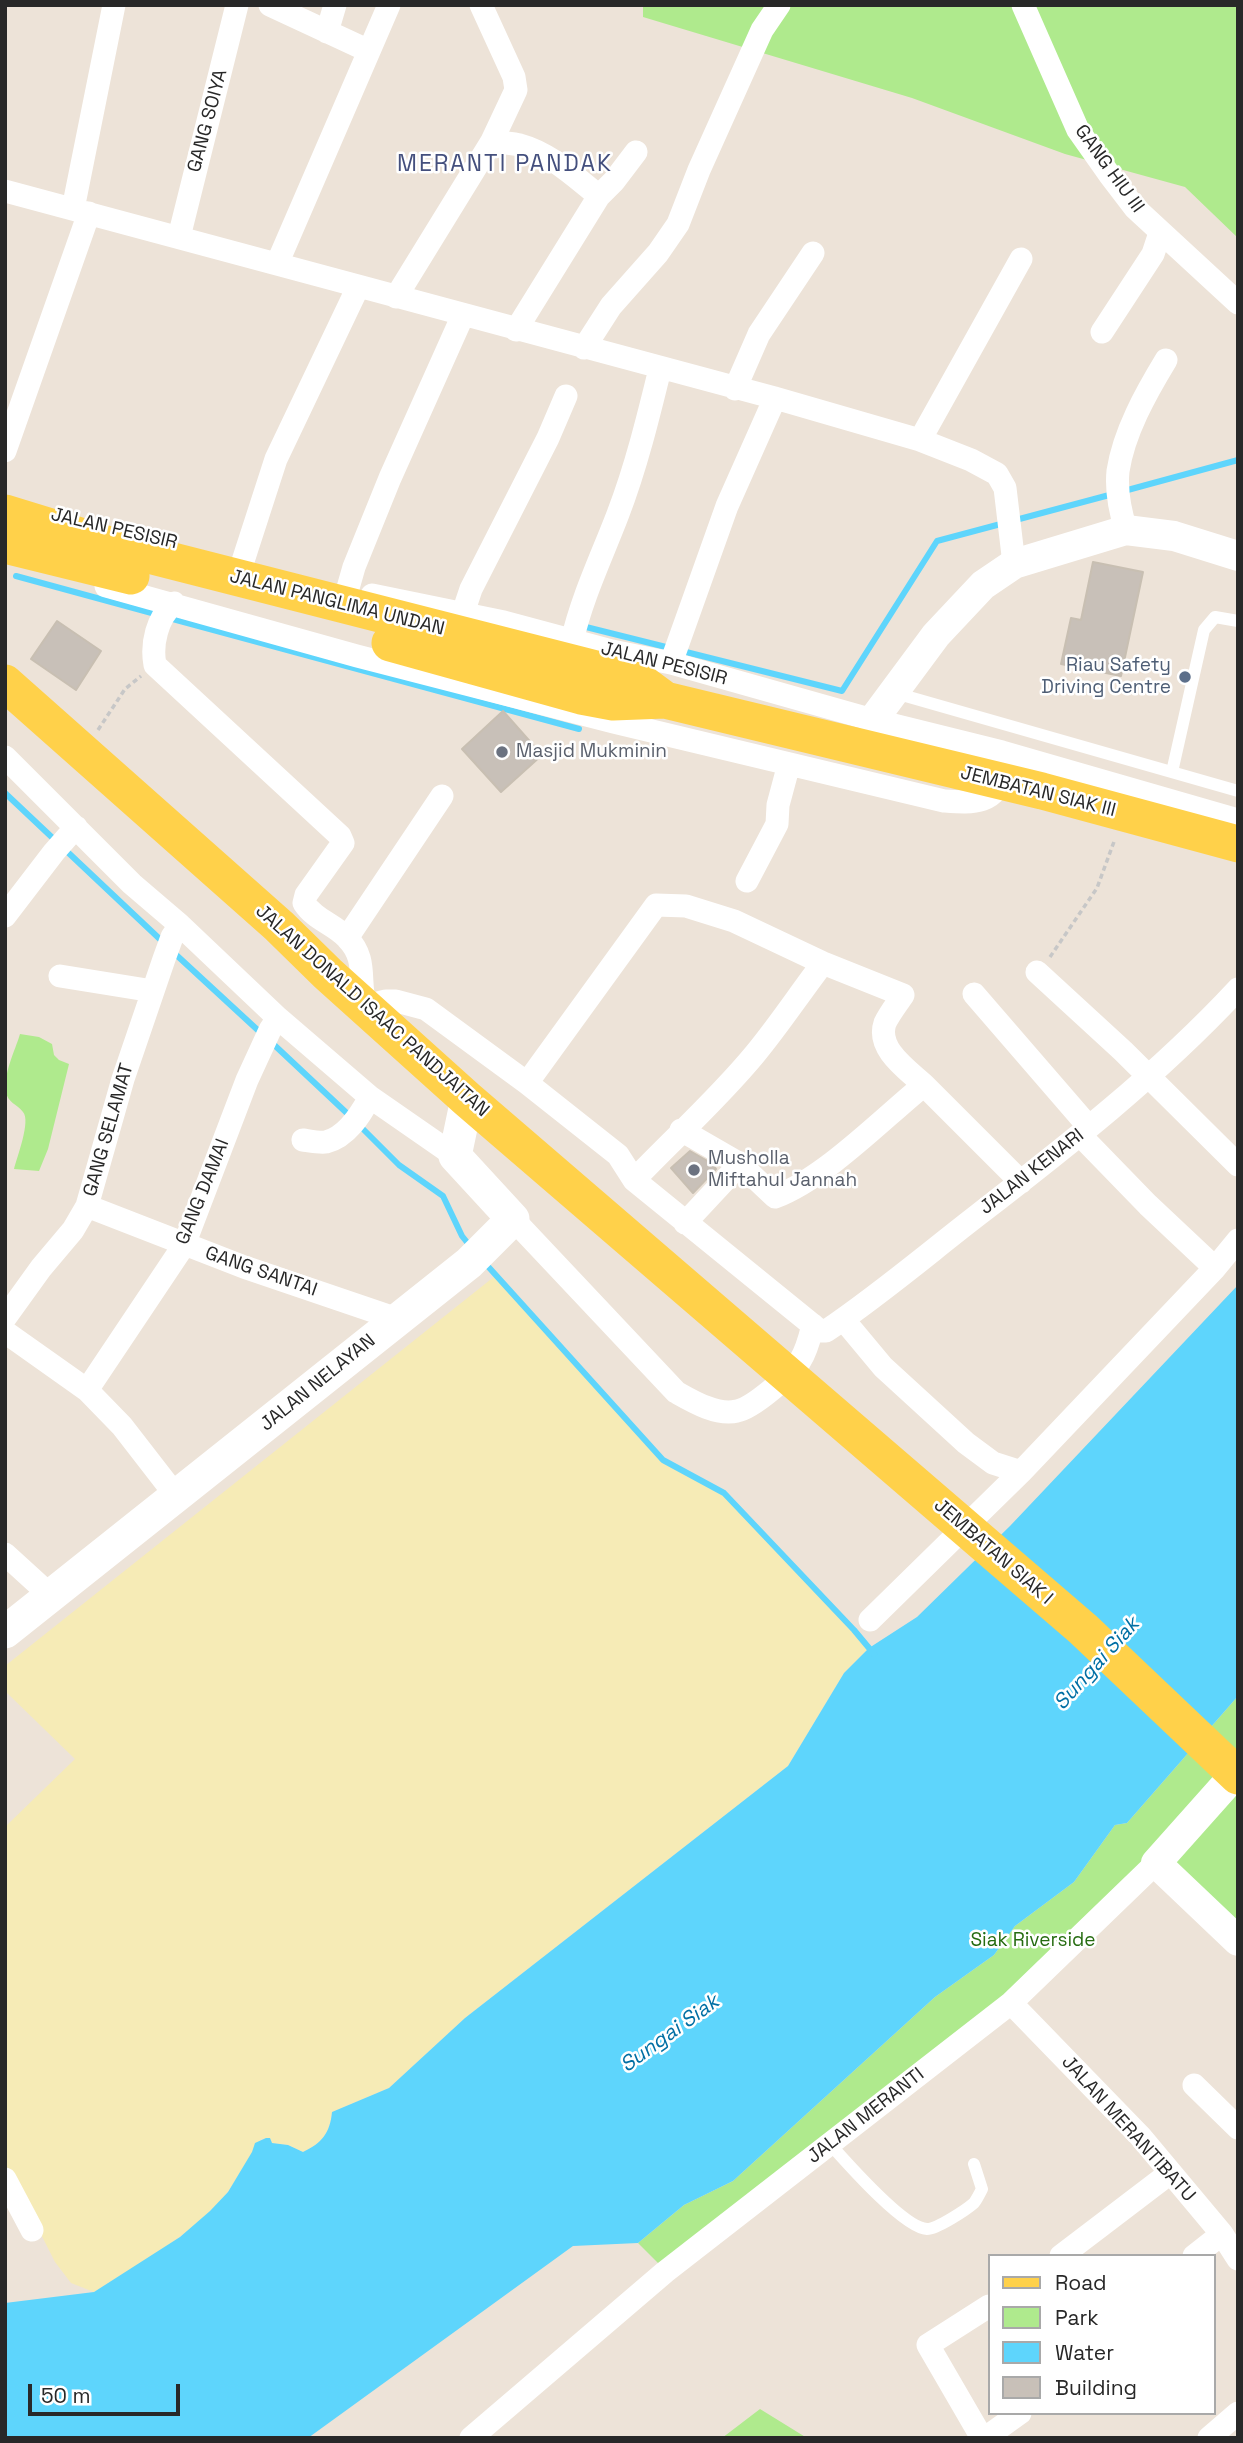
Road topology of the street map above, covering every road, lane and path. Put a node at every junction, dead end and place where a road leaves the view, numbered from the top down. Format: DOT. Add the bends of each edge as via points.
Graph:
graph roads {
  1 [pos="114,5"];
  2 [pos="237,5"];
  3 [pos="271,5"];
  4 [pos="335,5"];
  5 [pos="389,5"];
  6 [pos="481,5"];
  7 [pos="779,5"];
  8 [pos="1023,5"];
  9 [pos="327,32"];
  10 [pos="369,51"];
  11 [pos="492,141"];
  12 [pos="636,152"];
  13 [pos="5,191"];
  14 [pos="599,196"];
  15 [pos="81,211"];
  16 [pos="1160,233"];
  17 [pos="179,237"];
  18 [pos="813,253"];
  19 [pos="1021,259"];
  20 [pos="277,264"];
  21 [pos="358,286"];
  22 [pos="396,297"];
  23 [pos="1238,303"];
  24 [pos="463,315"];
  25 [pos="516,330"];
  26 [pos="1102,332"];
  27 [pos="584,348"];
  28 [pos="1166,360"];
  29 [pos="660,369"];
  30 [pos="735,389"];
  31 [pos="566,396"];
  32 [pos="775,398"];
  33 [pos="920,440"];
  34 [pos="5,451"];
  35 [pos="11,510"];
  36 [pos="1123,519"];
  37 [pos="5,545"];
  38 [pos="245,554"];
  39 [pos="1012,554"];
  40 [pos="103,556"];
  41 [pos="1238,556"];
  42 [pos="5,559"];
  43 [pos="351,578"];
  44 [pos="289,582"];
  45 [pos="466,602"];
  46 [pos="165,616"];
  47 [pos="1238,621"];
  48 [pos="575,625"];
  49 [pos="361,646"];
  50 [pos="408,658"];
  51 [pos="673,660"];
  52 [pos="155,665"];
  53 [pos="5,683"];
  54 [pos="894,694"];
  55 [pos="665,700"];
  56 [pos="873,720"];
  57 [pos="1002,752"];
  58 [pos="84,753"];
  59 [pos="5,757"];
  60 [pos="836,759"];
  61 [pos="789,764"];
  62 [pos="1172,772"];
  63 [pos="1238,791"];
  64 [pos="442,796"];
  65 [pos="1238,820"];
  66 [pos="1116,836"];
  67 [pos="64,839"];
  68 [pos="1238,844"];
  69 [pos="747,881"];
  70 [pos="5,916"];
  71 [pos="279,926"];
  72 [pos="176,931"];
  73 [pos="347,938"];
  74 [pos="823,962"];
  75 [pos="1037,972"];
  76 [pos="60,976"];
  77 [pos="1238,989"];
  78 [pos="153,991"];
  79 [pos="974,994"];
  80 [pos="366,1006"];
  81 [pos="274,1024"];
  82 [pos="1147,1076"];
  83 [pos="527,1083"];
  84 [pos="924,1085"];
  85 [pos="467,1098"];
  86 [pos="365,1105"];
  87 [pos="681,1130"];
  88 [pos="1085,1131"];
  89 [pos="303,1140"];
  90 [pos="455,1156"];
  91 [pos="740,1164"];
  92 [pos="1238,1165"];
  93 [pos="634,1180"];
  94 [pos="1021,1182"];
  95 [pos="87,1206"];
  96 [pos="685,1223"];
  97 [pos="503,1230"];
  98 [pos="1238,1240"];
  99 [pos="184,1245"];
  100 [pos="1215,1268"];
  101 [pos="5,1318"];
  102 [pos="397,1319"];
  103 [pos="843,1319"];
  104 [pos="813,1325"];
  105 [pos="5,1332"];
  106 [pos="742,1336"];
  107 [pos="87,1390"];
  108 [pos="1021,1472"];
  109 [pos="177,1497"];
  110 [pos="5,1555"];
  111 [pos="50,1595"];
  112 [pos="870,1620"];
  113 [pos="5,1632"];
  114 [pos="1238,1774"];
  115 [pos="1156,1863"];
  116 [pos="1238,1941"];
  117 [pos="1011,2003"];
  118 [pos="1194,2085"];
  119 [pos="1238,2128"];
  120 [pos="830,2144"];
  121 [pos="974,2164"];
  122 [pos="1170,2173"];
  123 [pos="9,2192"];
  124 [pos="32,2230"];
  125 [pos="1222,2234"];
  126 [pos="1064,2254"];
  127 [pos="1197,2254"];
  128 [pos="1238,2259"];
  129 [pos="988,2307"];
  130 [pos="1238,2413"];
  131 [pos="1017,2415"];
  132 [pos="471,2438"];
  133 [pos="984,2438"];
  134 [pos="1209,2438"];
  1 -- 15 [label="street"];
  2 -- 17 [label="street, GANG SOIYA"];
  3 -- 9 [label="street"];
  4 -- 9 [label="street"];
  5 -- 10 [label="street"];
  6 -- 11 [label="street" via="516,83"];
  7 -- 27 [label="street" via="762,30 678,224 611,306"];
  8 -- 16 [label="street, GANG HIU III" via="1078,130 1135,208"];
  9 -- 10 [label="street"];
  10 -- 20 [label="street"];
  11 -- 14 [label="street" via="538,153"];
  11 -- 22 [label="street"];
  12 -- 14 [label="street"];
  13 -- 15 [label="street"];
  14 -- 25 [label="street"];
  15 -- 17 [label="street"];
  15 -- 34 [label="street"];
  16 -- 23 [label="street, GANG HIU III"];
  16 -- 26 [label="street" via="1153,254"];
  17 -- 20 [label="street"];
  18 -- 30 [label="street" via="759,334"];
  19 -- 33 [label="street"];
  20 -- 21 [label="street"];
  21 -- 22 [label="street"];
  21 -- 38 [label="street" via="276,459"];
  22 -- 24 [label="street"];
  24 -- 25 [label="street"];
  24 -- 43 [label="street"];
  25 -- 27 [label="street"];
  27 -- 29 [label="street"];
  28 -- 36 [label="street" via="1121,457 1118,482"];
  29 -- 30 [label="street"];
  29 -- 48 [label="street" via="619,512"];
  30 -- 32 [label="street"];
  31 -- 45 [label="street"];
  32 -- 33 [label="street"];
  32 -- 51 [label="street" via="727,506"];
  33 -- 39 [label="street" via="997,474 1005,488"];
  35 -- 38 [label="street, JALAN PESISIR"];
  35 -- 40 [label="main road, JALAN PANGLIMA UNDAN"];
  36 -- 39 [label="street"];
  36 -- 41 [label="street"];
  37 -- 40 [label="main road, JALAN PANGLIMA UNDAN"];
  38 -- 44 [label="street, JALAN PESISIR"];
  39 -- 54 [label="street" via="936,635"];
  40 -- 44 [label="main road, JALAN PANGLIMA UNDAN"];
  40 -- 49 [label="main road, JALAN PANGLIMA UNDAN"];
  42 -- 46 [label="street"];
  43 -- 44 [label="street, JALAN PESISIR"];
  43 -- 45 [label="street, JALAN PESISIR"];
  44 -- 55 [label="main road, JALAN PANGLIMA UNDAN" via="623,676"];
  45 -- 48 [label="street, JALAN PESISIR"];
  46 -- 49 [label="street"];
  46 -- 52 [label="street" via="153,654"];
  47 -- 62 [label="lane" via="1215,617 1205,630"];
  48 -- 51 [label="street, JALAN PESISIR"];
  49 -- 50 [label="main road, JALAN PANGLIMA UNDAN"];
  50 -- 55 [label="main road, JALAN PANGLIMA UNDAN" via="592,698 634,703"];
  50 -- 61 [label="street" via="614,722"];
  51 -- 56 [label="street, JALAN PESISIR"];
  52 -- 58 [label="path" via="125,689"];
  52 -- 73 [label="street" via="340,836 343,843 304,903"];
  53 -- 58 [label="main road, JALAN DONALD ISAAC PANDJAITAN"];
  54 -- 56 [label="street"];
  54 -- 62 [label="lane"];
  55 -- 60 [label="main road, JALAN PANGLIMA UNDAN"];
  56 -- 57 [label="street, JALAN PESISIR"];
  57 -- 60 [label="street" via="1000,787 988,798 966,803 944,801"];
  57 -- 65 [label="street, JALAN PESISIR"];
  58 -- 71 [label="main road, JALAN DONALD ISAAC PANDJAITAN"];
  59 -- 67 [label="street"];
  60 -- 61 [label="street"];
  60 -- 68 [label="main road, JEMBATAN SIAK III" via="1042,791"];
  61 -- 69 [label="street" via="777,824"];
  62 -- 63 [label="lane"];
  64 -- 73 [label="street"];
  66 -- 75 [label="path" via="1097,888"];
  67 -- 70 [label="street"];
  67 -- 72 [label="street" via="132,884"];
  71 -- 73 [label="street" via="322,940"];
  71 -- 80 [label="main road, JALAN DONALD ISAAC PANDJAITAN"];
  72 -- 78 [label="street, GANG SELAMAT"];
  72 -- 81 [label="street"];
  73 -- 80 [label="street" via="362,966"];
  74 -- 83 [label="street" via="734,921 686,906 656,905"];
  74 -- 84 [label="street" via="903,995 885,1023 883,1037 893,1056"];
  74 -- 87 [label="street" via="756,1053"];
  75 -- 82 [label="street"];
  76 -- 78 [label="street"];
  77 -- 82 [label="street, JALAN KENARI" via="1195,1035"];
  78 -- 95 [label="street, GANG SELAMAT"];
  79 -- 88 [label="street"];
  80 -- 83 [label="street" via="386,1000 426,1009"];
  80 -- 85 [label="main road, JALAN DONALD ISAAC PANDJAITAN"];
  81 -- 86 [label="street"];
  81 -- 99 [label="street, GANG DAMAI" via="247,1080"];
  82 -- 88 [label="street, JALAN KENARI"];
  82 -- 92 [label="street"];
  83 -- 93 [label="street" via="618,1155"];
  84 -- 91 [label="street" via="788,1192 775,1197"];
  84 -- 94 [label="street"];
  85 -- 90 [label="main road"];
  85 -- 106 [label="main road, JALAN DONALD ISAAC PANDJAITAN"];
  86 -- 89 [label="street" via="345,1131 326,1142"];
  86 -- 90 [label="street"];
  87 -- 91 [label="street"];
  87 -- 93 [label="street"];
  88 -- 94 [label="street, JALAN KENARI"];
  88 -- 100 [label="street" via="1148,1205"];
  90 -- 97 [label="main road"];
  91 -- 96 [label="street"];
  93 -- 96 [label="street"];
  94 -- 103 [label="street, JALAN KENARI"];
  95 -- 99 [label="street, GANG SANTAI"];
  95 -- 101 [label="street, GANG SELAMAT"];
  96 -- 104 [label="street"];
  97 -- 102 [label="main road, JALAN NELAYAN"];
  97 -- 104 [label="street" via="676,1392 711,1408 738,1411 785,1378 800,1361"];
  98 -- 100 [label="street"];
  99 -- 102 [label="street, GANG SANTAI"];
  99 -- 107 [label="street, GANG DAMAI"];
  100 -- 108 [label="street"];
  102 -- 109 [label="main road, JALAN NELAYAN"];
  103 -- 104 [label="street, JALAN KENARI" via="826,1331"];
  103 -- 108 [label="street" via="883,1367 966,1443 993,1463"];
  105 -- 107 [label="street"];
  106 -- 114 [label="main road, JEMBATAN SIAK I" via="1083,1629"];
  107 -- 109 [label="street" via="144,1452"];
  108 -- 112 [label="street"];
  109 -- 111 [label="main road, JALAN NELAYAN"];
  110 -- 111 [label="street"];
  111 -- 113 [label="main road, JALAN NELAYAN"];
  114 -- 115 [label="street, JALAN MERANTI"];
  115 -- 116 [label="street"];
  115 -- 117 [label="street, JALAN MERANTI"];
  117 -- 120 [label="street, JALAN MERANTI"];
  117 -- 122 [label="street, JALAN MERANTIBATU"];
  118 -- 119 [label="street"];
  120 -- 121 [label="lane" via="880,2196 925,2229 936,2228 974,2202 982,2189"];
  120 -- 132 [label="street, JALAN MERANTI" via="665,2272"];
  122 -- 125 [label="street, JALAN MERANTIBATU"];
  122 -- 126 [label="street"];
  123 -- 124 [label="street"];
  125 -- 127 [label="street"];
  125 -- 128 [label="street, JALAN MERANTIBATU"];
  129 -- 133 [label="street" via="928,2345"];
  130 -- 134 [label="street"];
  131 -- 133 [label="street"];
}
